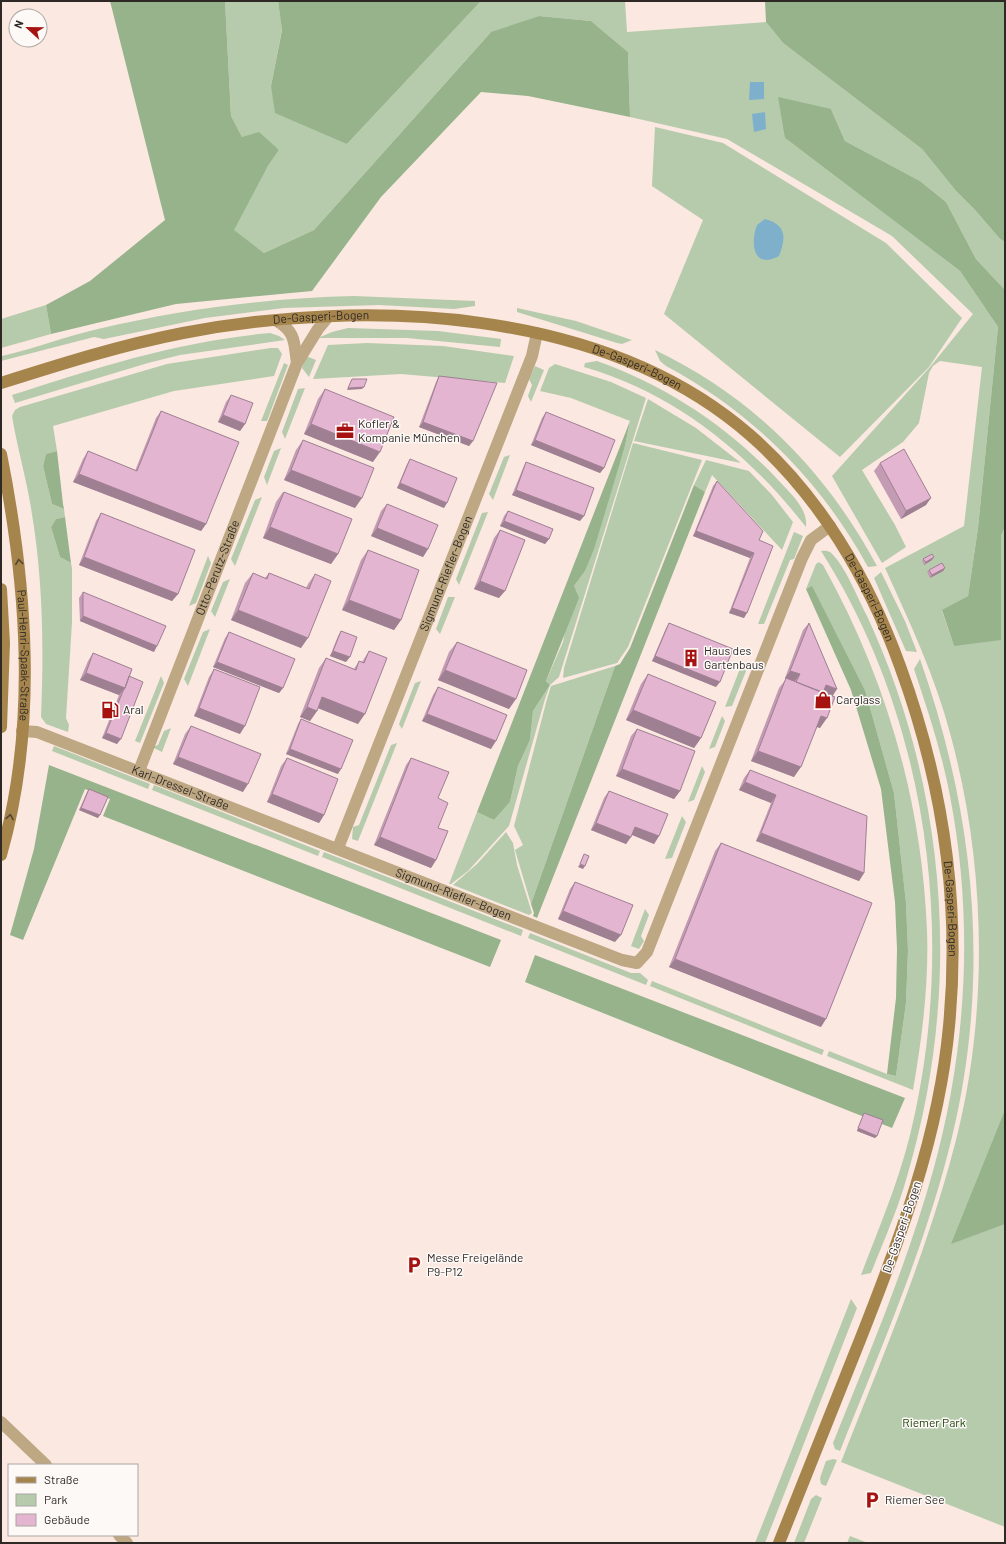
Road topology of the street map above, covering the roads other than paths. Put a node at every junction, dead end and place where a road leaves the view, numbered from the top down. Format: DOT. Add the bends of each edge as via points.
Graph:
graph roads {
  1 [pos="328,317"];
  2 [pos="276,321"];
  3 [pos="536,333"];
  4 [pos="297,363"];
  5 [pos="1,383"];
  6 [pos="1,454"];
  7 [pos="830,526"];
  8 [pos="1,589"];
  9 [pos="1,727"];
  10 [pos="22,731"];
  11 [pos="139,771"];
  12 [pos="338,848"];
  13 [pos="1,855"];
  14 [pos="1,1422"];
  15 [pos="45,1464"];
  16 [pos="779,1543"];
  1 -- 2 [label="main road, De-Gasperi-Bogen"];
  1 -- 3 [label="main road, De-Gasperi-Bogen" via="444,320"];
  1 -- 4 [label="street, Otto-Perutz-Straße" via="318,328"];
  2 -- 4 [label="street" via="286,326 292,334"];
  2 -- 5 [label="main road, De-Gasperi-Bogen" via="237,324 147,341"];
  3 -- 7 [label="main road, De-Gasperi-Bogen" via="588,346 621,358 670,380 697,396 750,435 794,480"];
  3 -- 12 [label="street, Sigmund-Riefler-Bogen" via="532,356"];
  4 -- 11 [label="street, Otto-Perutz-Straße"];
  10 -- 6 [label="main road, Paul-Henri-Spaak-Straße, one-way" via="24,643 20,565"];
  7 -- 12 [label="street, Sigmund-Riefler-Bogen" via="811,540 802,558 647,952 637,963 622,960"];
  7 -- 16 [label="main road, De-Gasperi-Bogen" via="861,579 890,637 931,762 943,819 951,890 953,948 949,1028 941,1084 927,1148 907,1216"];
  8 -- 9 [label="main road, Paul-Henri-Spaak-Straße" via="4,643"];
  10 -- 11 [label="street, Karl-Dressel-Straße" via="37,732"];
  13 -- 10 [label="main road, Paul-Henri-Spaak-Straße, one-way" via="17,779"];
  11 -- 12 [label="street, Karl-Dressel-Straße"];
  14 -- 15 [label="street"];
}
